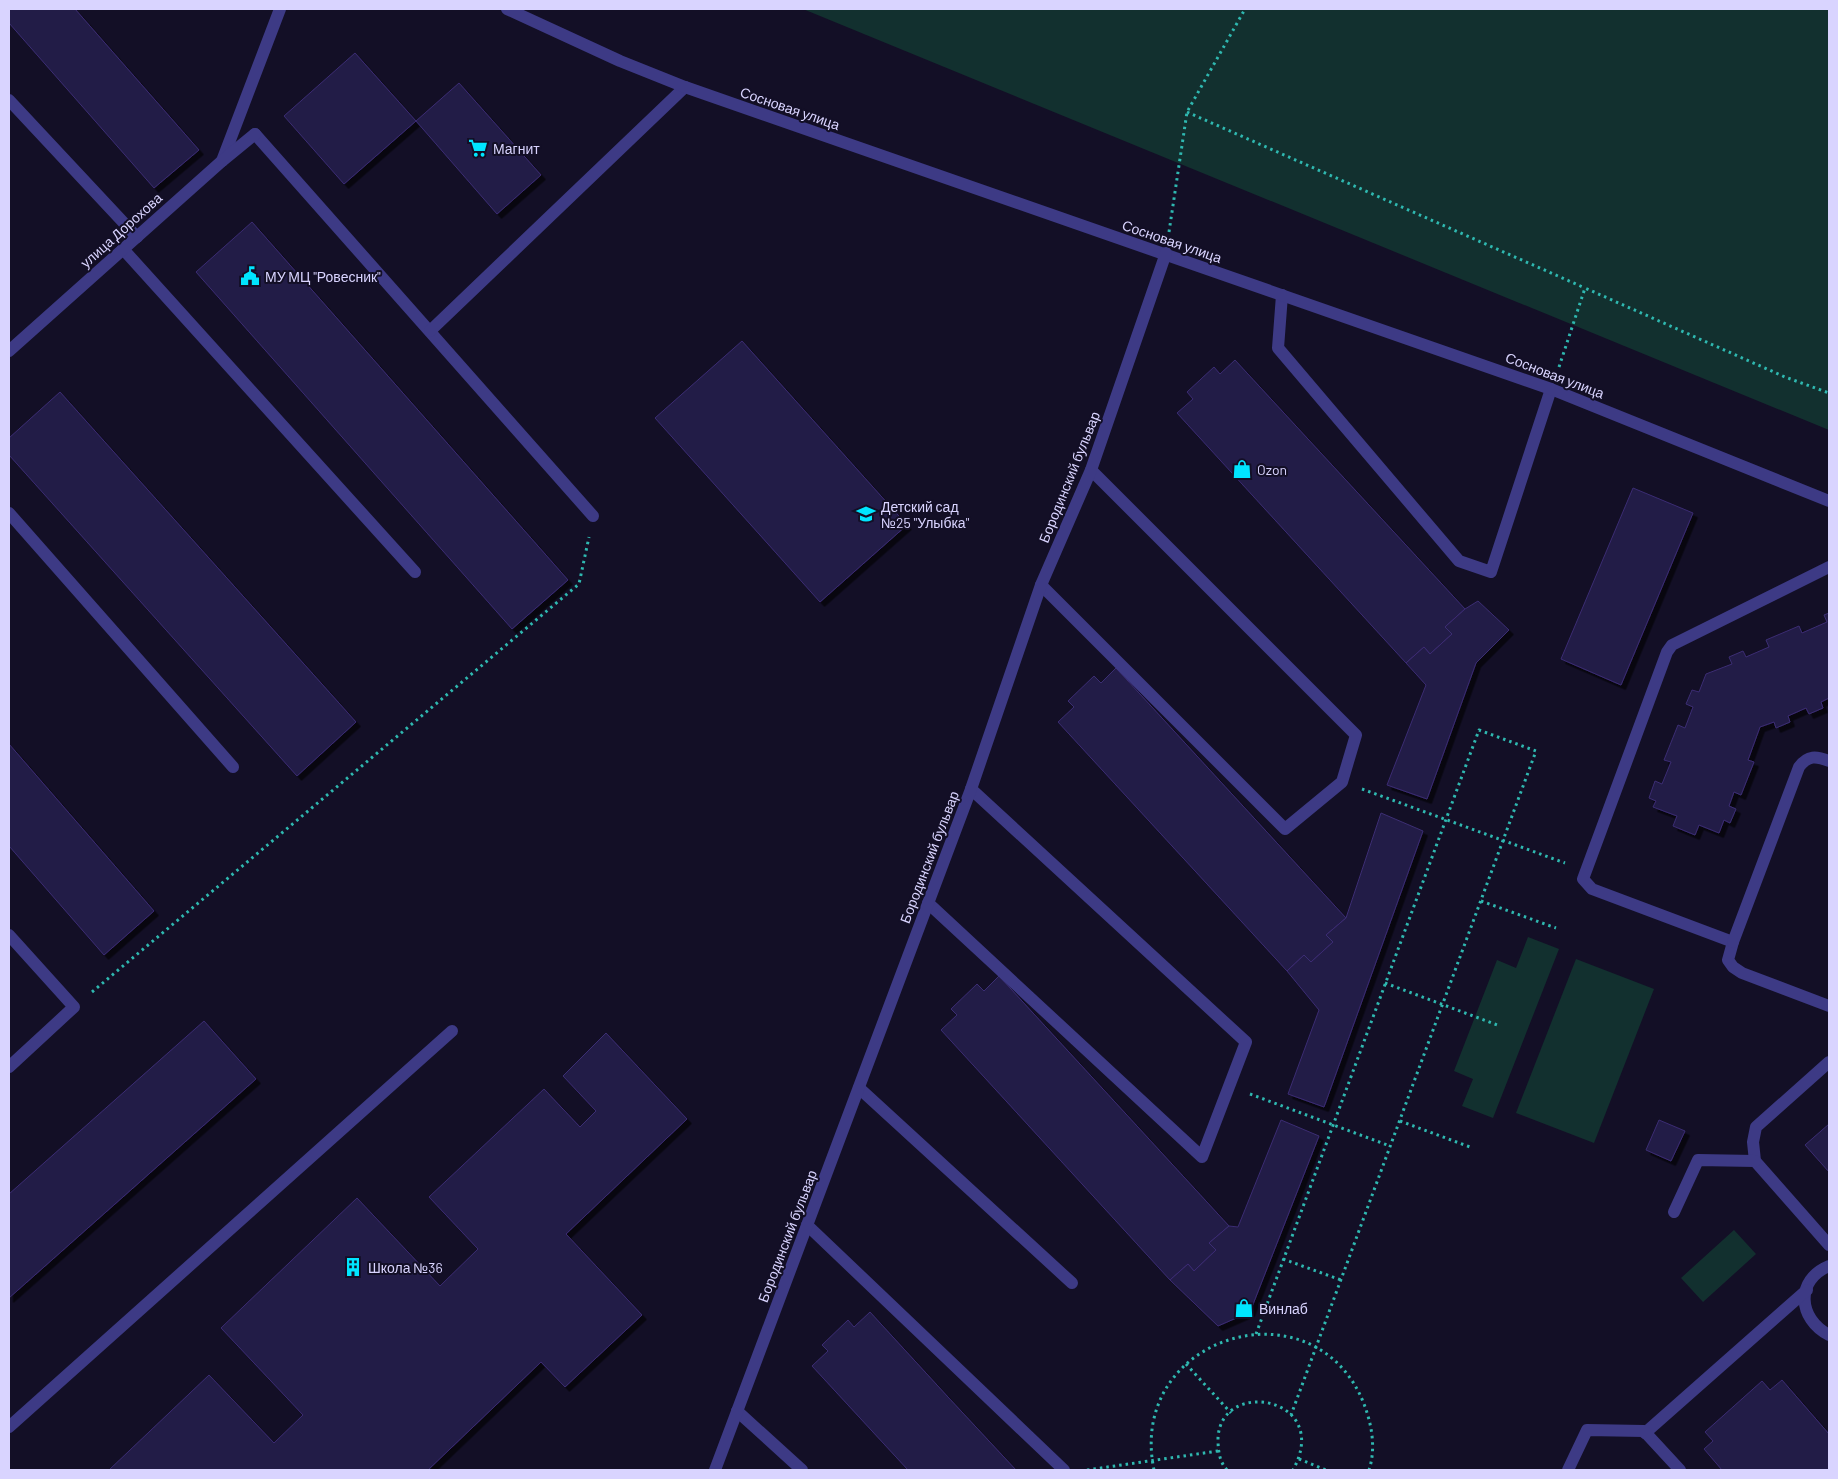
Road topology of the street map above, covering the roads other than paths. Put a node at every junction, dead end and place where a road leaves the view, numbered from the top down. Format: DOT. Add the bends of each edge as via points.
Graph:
graph roads {
  1 [pos="280,9"];
  2 [pos="506,9"];
  3 [pos="685,87"];
  4 [pos="9,100"];
  5 [pos="222,161"];
  6 [pos="137,237"];
  7 [pos="123,249"];
  8 [pos="1166,253"];
  9 [pos="1282,295"];
  10 [pos="430,331"];
  11 [pos="9,351"];
  12 [pos="1552,389"];
  13 [pos="1091,470"];
  14 [pos="1829,501"];
  15 [pos="9,513"];
  16 [pos="593,516"];
  17 [pos="1829,566"];
  18 [pos="415,572"];
  19 [pos="1041,585"];
  20 [pos="1829,761"];
  21 [pos="233,767"];
  22 [pos="971,789"];
  23 [pos="928,903"];
  24 [pos="9,935"];
  25 [pos="1733,942"];
  26 [pos="1829,1006"];
  27 [pos="452,1031"];
  28 [pos="1829,1062"];
  29 [pos="9,1067"];
  30 [pos="859,1088"];
  31 [pos="1755,1161"];
  32 [pos="1674,1212"];
  33 [pos="807,1225"];
  34 [pos="1829,1245"];
  35 [pos="1829,1266"];
  36 [pos="1072,1283"];
  37 [pos="1807,1290"];
  38 [pos="1829,1335"];
  39 [pos="737,1412"];
  40 [pos="9,1427"];
  41 [pos="1645,1433"];
  42 [pos="715,1470"];
  43 [pos="802,1470"];
  44 [pos="1064,1470"];
  45 [pos="1568,1470"];
  46 [pos="1680,1470"];
  1 -- 5 [label="street"];
  2 -- 3 [label="street, Сосновая улица"];
  3 -- 8 [label="street, Сосновая улица"];
  3 -- 10 [label="street"];
  4 -- 6 [label="street"];
  5 -- 6 [label="street, улица Дорохова"];
  5 -- 10 [label="street, улица Дорохова" via="256,134"];
  6 -- 7 [label="street, улица Дорохова"];
  7 -- 11 [label="street, улица Дорохова"];
  7 -- 18 [label="street"];
  8 -- 9 [label="street, Сосновая улица"];
  8 -- 13 [label="street, Бородинский бульвар"];
  9 -- 12 [label="street, Сосновая улица"];
  9 -- 12 [label="street" via="1278,348 1459,561 1492,572"];
  10 -- 16 [label="street"];
  12 -- 14 [label="street, Сосновая улица"];
  13 -- 19 [label="street, Бородинский бульвар"];
  13 -- 19 [label="street" via="1356,735 1342,782 1285,829"];
  15 -- 21 [label="street"];
  17 -- 25 [label="street" via="1672,645 1585,870 1583,879 1592,889"];
  19 -- 22 [label="street, Бородинский бульвар"];
  20 -- 25 [label="street" via="1811,757 1799,768"];
  22 -- 23 [label="street, Бородинский бульвар"];
  22 -- 23 [label="street" via="1246,1042 1202,1157"];
  23 -- 30 [label="street, Бородинский бульвар"];
  24 -- 29 [label="street" via="74,1007"];
  25 -- 26 [label="street" via="1728,960 1742,974"];
  27 -- 40 [label="street"];
  28 -- 31 [label="street" via="1756,1127 1753,1142"];
  30 -- 33 [label="street, Бородинский бульвар"];
  30 -- 36 [label="street"];
  31 -- 32 [label="street" via="1698,1160"];
  31 -- 34 [label="street"];
  33 -- 39 [label="street, Бородинский бульвар"];
  33 -- 44 [label="street"];
  35 -- 37 [label="street" via="1817,1272"];
  37 -- 38 [label="street" via="1805,1308 1810,1320 1818,1330"];
  37 -- 41 [label="street"];
  39 -- 42 [label="street, Бородинский бульвар"];
  39 -- 43 [label="street"];
  41 -- 45 [label="street" via="1587,1430"];
  41 -- 46 [label="street"];
}
